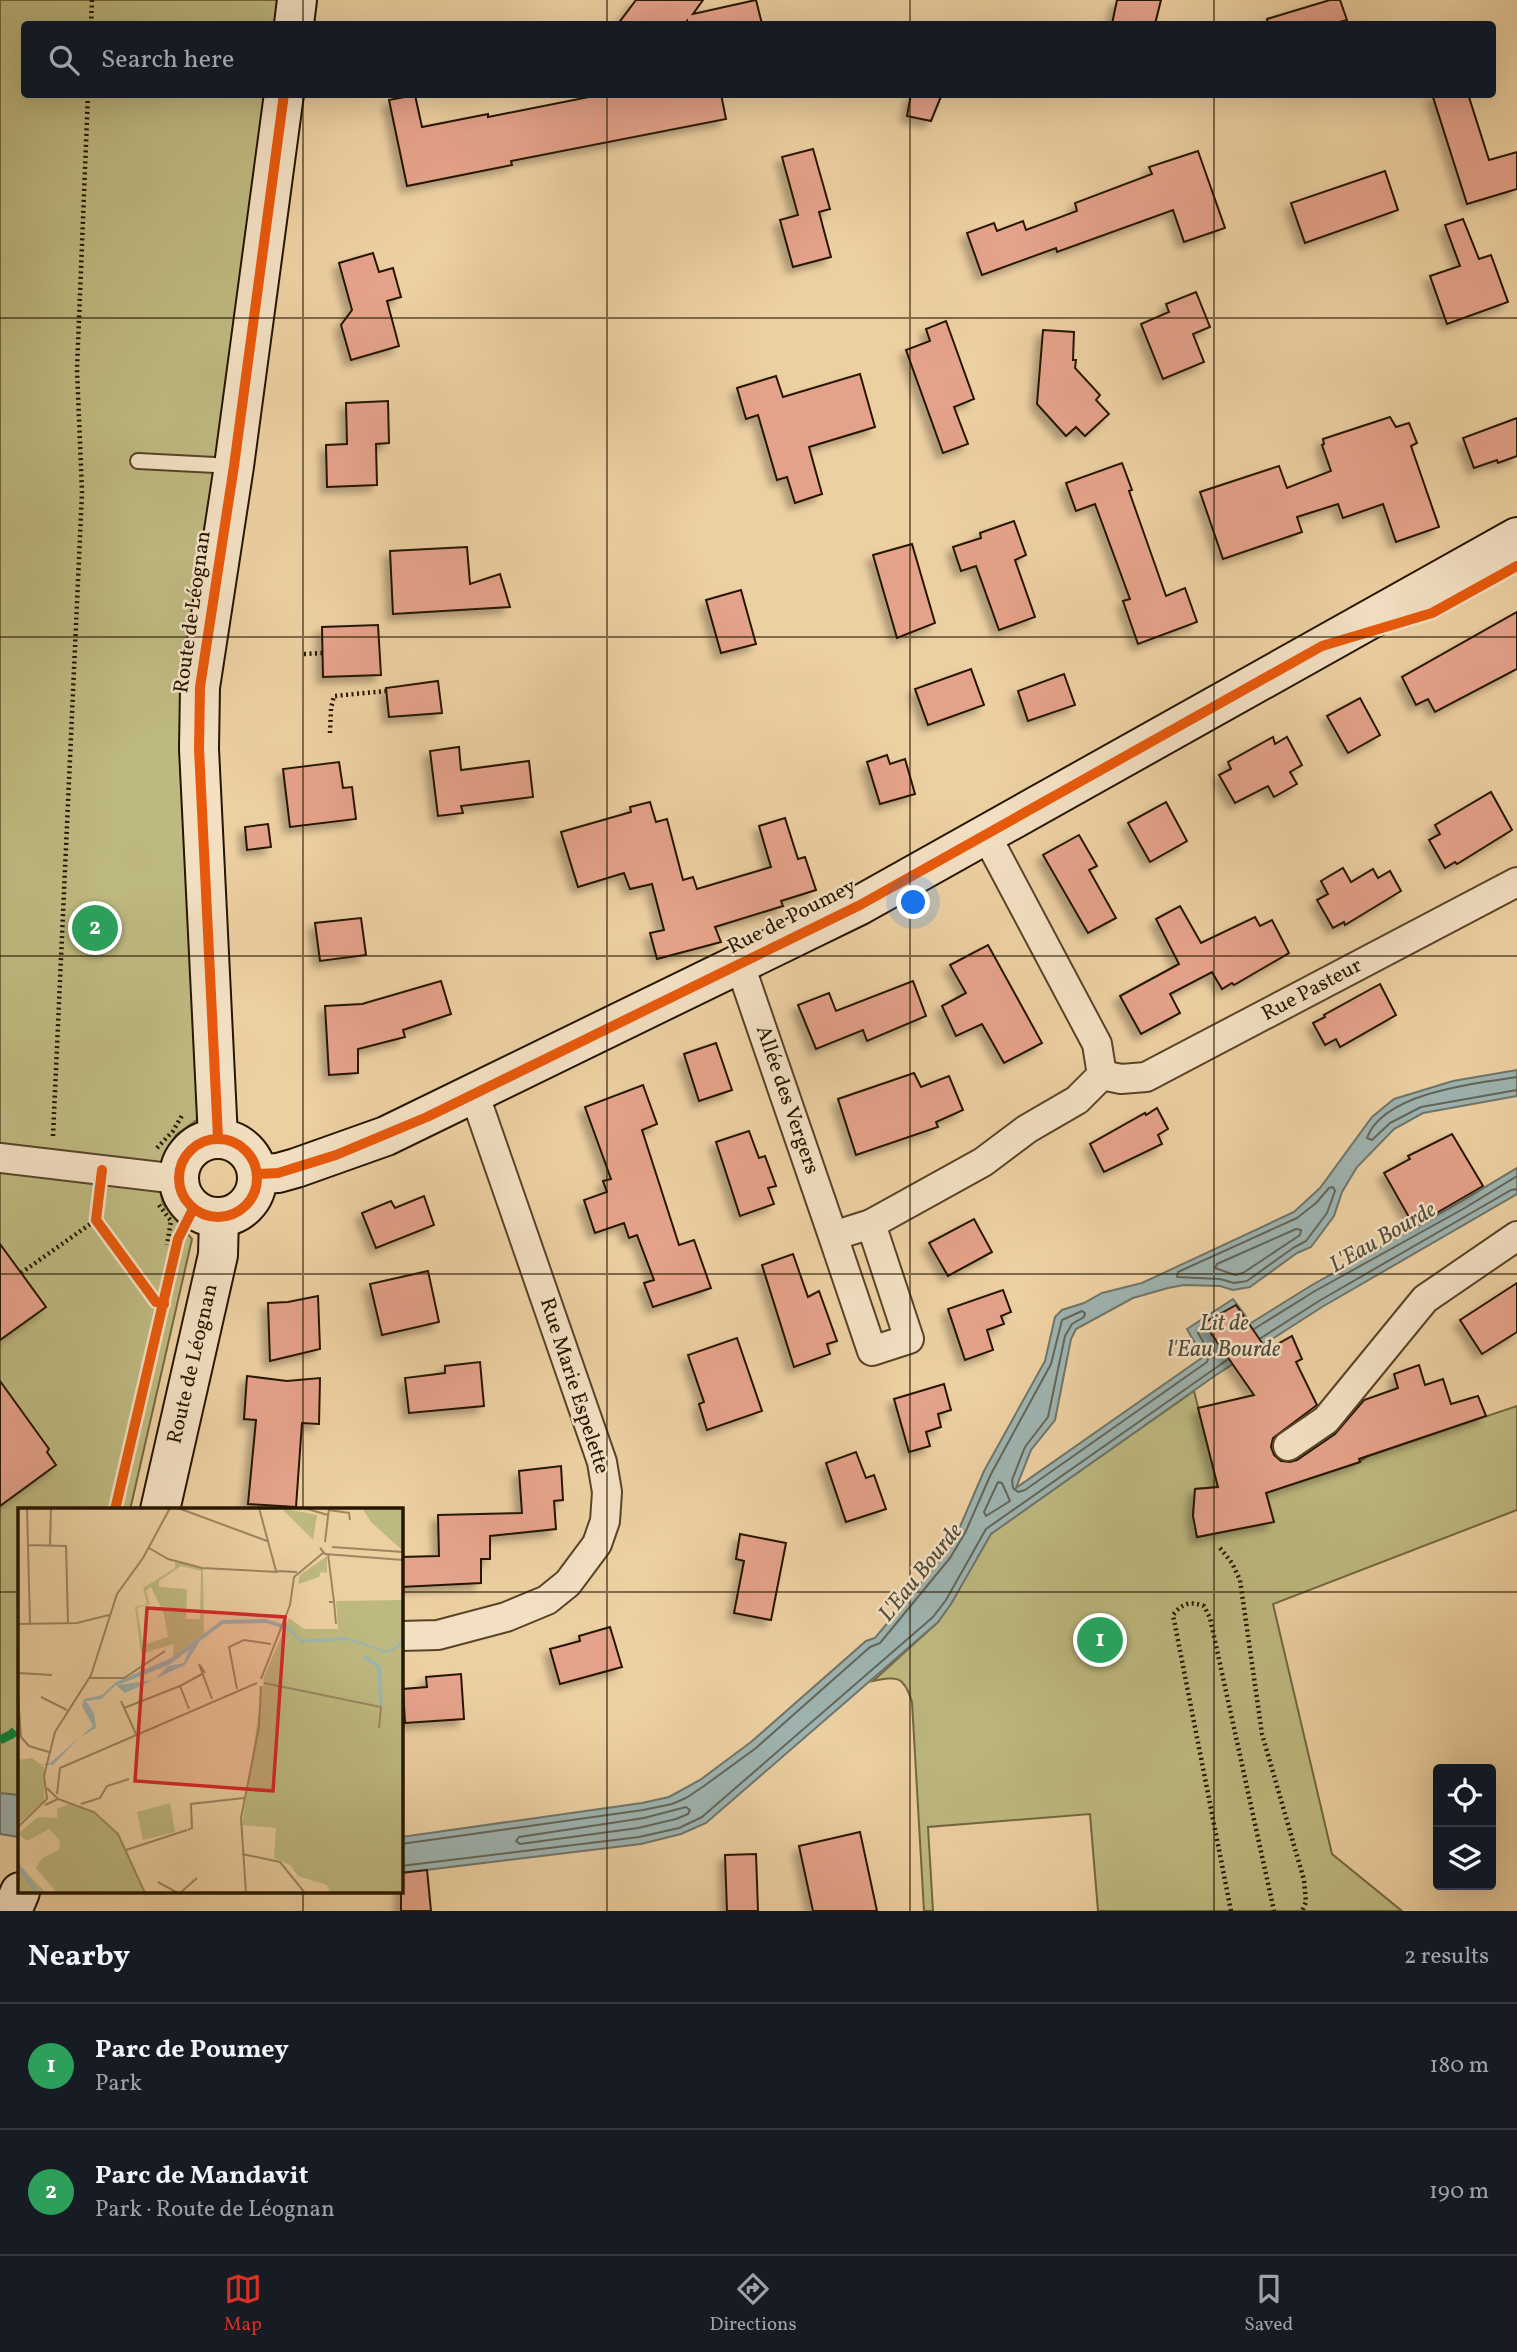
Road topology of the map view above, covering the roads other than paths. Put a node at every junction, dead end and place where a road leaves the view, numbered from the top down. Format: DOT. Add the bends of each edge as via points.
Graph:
graph roads {
  1 [pos="297,0"];
  2 [pos="294,21"];
  3 [pos="283,98"];
  4 [pos="138,461"];
  5 [pos="234,466"];
  6 [pos="1517,537"];
  7 [pos="986,835"];
  8 [pos="1517,882"];
  9 [pos="740,965"];
  10 [pos="1102,1075"];
  11 [pos="474,1093"];
  12 [pos="218,1138"];
  13 [pos="0,1158"];
  14 [pos="258,1174"];
  15 [pos="197,1201"];
  16 [pos="872,1224"];
  17 [pos="833,1236"];
  18 [pos="1517,1236"];
  19 [pos="1288,1446"];
  20 [pos="160,1508"];
  21 [pos="402,1636"];
  22 [pos="19,1894"];
  23 [pos="12,1911"];
  1 -- 2 [label="street"];
  3 -- 5 [label="street, Route de Léognan"];
  4 -- 5 [label="lane"];
  5 -- 12 [label="street, Route de Léognan" via="200,687 204,888"];
  6 -- 7 [label="street, Rue de Poumey"];
  7 -- 9 [label="street, Rue de Poumey"];
  7 -- 10 [label="street" via="1097,1044"];
  8 -- 10 [label="street, Rue Pasteur" via="1146,1077"];
  9 -- 11 [label="street, Rue de Poumey"];
  9 -- 17 [label="street, Allée des Vergers"];
  10 -- 16 [label="street" via="1077,1100 983,1162"];
  11 -- 14 [label="street, Rue de Poumey" via="337,1155 278,1173"];
  11 -- 21 [label="street, Rue Marie Espelette" via="602,1462 605,1521 584,1563 547,1600 506,1617 438,1635"];
  12 -- 14 [label="street" via="249,1153"];
  12 -- 15 [label="street" via="194,1146 180,1166"];
  13 -- 15 [label="street" via="102,1170"];
  14 -- 15 [label="street" via="252,1199 232,1215"];
  15 -- 20 [label="street, Route de Léognan" via="218,1255"];
  16 -- 17 [label="street"];
  16 -- 17 [label="street, Allée des Vergers" via="909,1339 872,1352"];
  18 -- 19 [label="street" via="1425,1299 1326,1420"];
  22 -- 23 [label="street"];
}
